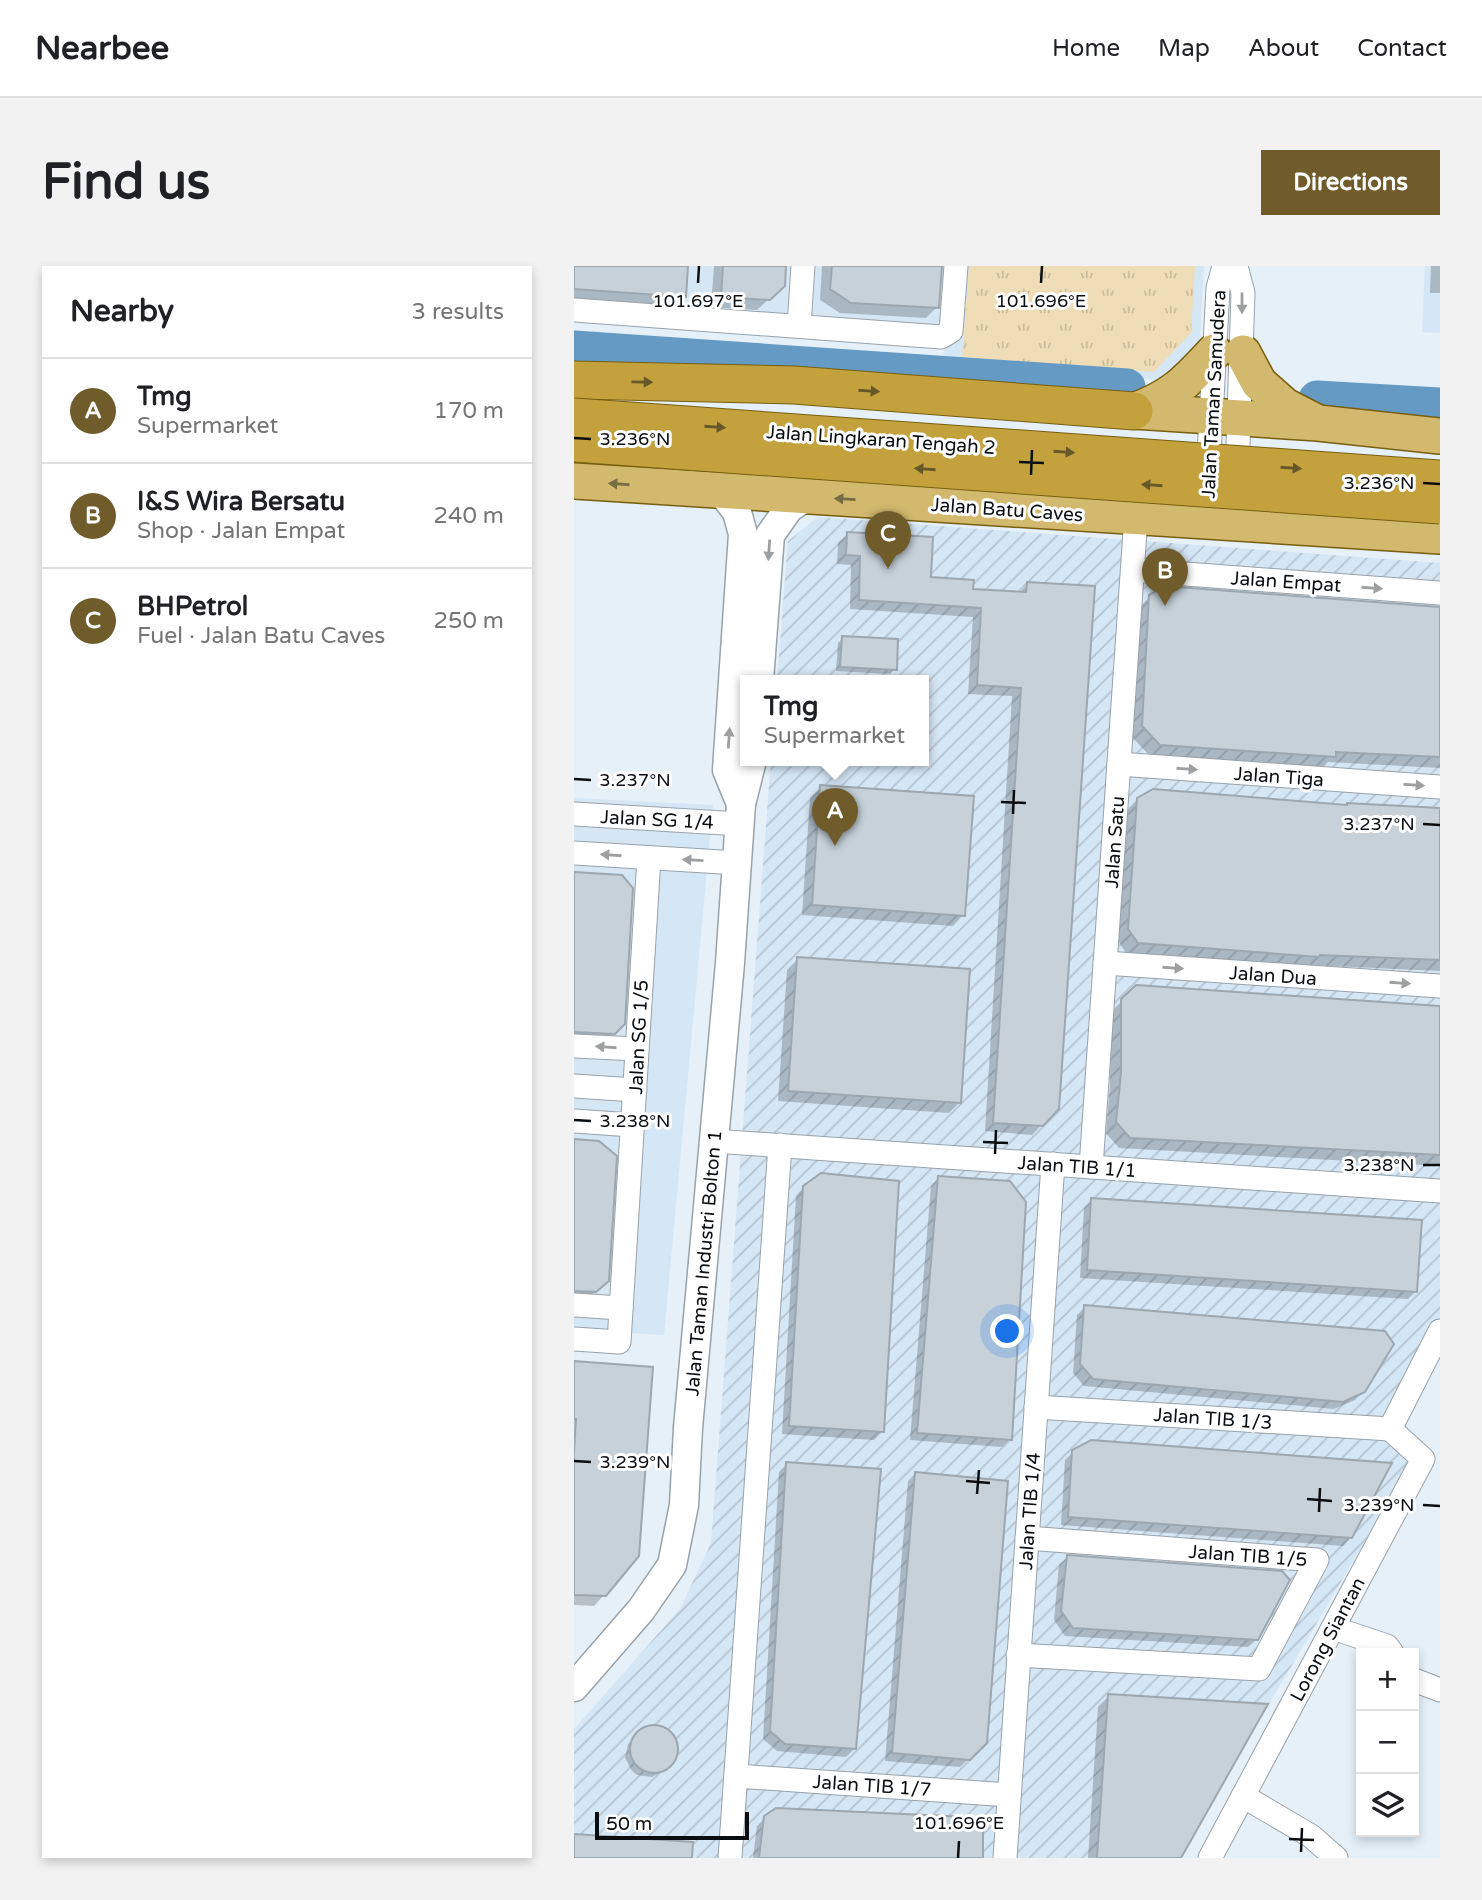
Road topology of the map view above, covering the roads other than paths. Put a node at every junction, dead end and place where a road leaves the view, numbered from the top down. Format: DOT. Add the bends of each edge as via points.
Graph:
graph roads {
  1 [pos="803,266"];
  2 [pos="956,266"];
  3 [pos="1224,266"];
  4 [pos="1236,266"];
  5 [pos="574,310"];
  6 [pos="799,327"];
  7 [pos="1228,352"];
  8 [pos="574,380"];
  9 [pos="1134,411"];
  10 [pos="574,417"];
  11 [pos="1225,417"];
  12 [pos="1318,423"];
  13 [pos="1373,428"];
  14 [pos="1440,436"];
  15 [pos="574,443"];
  16 [pos="1440,479"];
  17 [pos="574,481"];
  18 [pos="722,491"];
  19 [pos="806,497"];
  20 [pos="1440,505"];
  21 [pos="1136,517"];
  22 [pos="1220,523"];
  23 [pos="1373,532"];
  24 [pos="1440,536"];
  25 [pos="1133,570"];
  26 [pos="1440,593"];
  27 [pos="759,675"];
  28 [pos="1119,764"];
  29 [pos="751,766"];
  30 [pos="1440,787"];
  31 [pos="574,814"];
  32 [pos="740,814"];
  33 [pos="574,853"];
  34 [pos="649,858"];
  35 [pos="738,863"];
  36 [pos="1105,964"];
  37 [pos="1440,986"];
  38 [pos="574,1045"];
  39 [pos="637,1049"];
  40 [pos="574,1086"];
  41 [pos="635,1090"];
  42 [pos="574,1121"];
  43 [pos="632,1125"];
  44 [pos="713,1141"];
  45 [pos="780,1145"];
  46 [pos="1053,1164"];
  47 [pos="1091,1167"];
  48 [pos="1440,1191"];
  49 [pos="574,1305"];
  50 [pos="621,1308"];
  51 [pos="574,1339"];
  52 [pos="1438,1339"];
  53 [pos="1036,1407"];
  54 [pos="1390,1429"];
  55 [pos="1432,1463"];
  56 [pos="1027,1538"];
  57 [pos="1333,1628"];
  58 [pos="1388,1648"];
  59 [pos="1018,1655"];
  60 [pos="1419,1682"];
  61 [pos="574,1687"];
  62 [pos="1440,1690"];
  63 [pos="736,1776"];
  64 [pos="1009,1795"];
  65 [pos="1243,1796"];
  66 [pos="730,1858"];
  67 [pos="1005,1858"];
  68 [pos="1210,1858"];
  69 [pos="1336,1858"];
  1 -- 6 [label="street"];
  2 -- 6 [label="street" via="951,331 941,337"];
  3 -- 7 [label="street, Jalan Taman Samudera" via="1217,288"];
  4 -- 7 [label="street, Jalan Taman Samudera, one-way" via="1243,293"];
  5 -- 6 [label="street"];
  7 -- 9 [label="main road" via="1161,401"];
  7 -- 11 [label="street, Jalan Taman Samudera"];
  7 -- 12 [label="main road" via="1285,406"];
  8 -- 9 [label="highway, one-way" via="793,385"];
  9 -- 11 [label="main road"];
  10 -- 16 [label="highway, Jalan Lingkaran Tengah 2, one-way, bridge"];
  11 -- 12 [label="main road"];
  11 -- 22 [label="street, Jalan Taman Samudera"];
  12 -- 13 [label="main road"];
  13 -- 14 [label="main road"];
  13 -- 23 [label="main road" via="1345,437 1334,457 1331,476 1334,496 1344,513 1354,524"];
  20 -- 15 [label="highway, Jalan Lingkaran Tengah 2, one-way, bridge"];
  18 -- 17 [label="main road, Jalan Batu Caves, one-way"];
  18 -- 19 [label="main road, Jalan Batu Caves"];
  32 -- 18 [label="street, Jalan Taman Industri Bolton 1, one-way" via="727,770 743,534 737,512"];
  21 -- 19 [label="main road, Jalan Batu Caves, one-way"];
  19 -- 27 [label="street, one-way" via="789,508 769,535"];
  21 -- 22 [label="main road, Jalan Batu Caves"];
  21 -- 25 [label="street, Jalan Satu"];
  22 -- 23 [label="main road, Jalan Batu Caves"];
  23 -- 24 [label="main road, Jalan Batu Caves"];
  25 -- 26 [label="street, Jalan Empat, one-way"];
  25 -- 28 [label="street, Jalan Satu"];
  28 -- 30 [label="street, Jalan Tiga, one-way"];
  28 -- 36 [label="street, Jalan Satu"];
  29 -- 32 [label="street, Jalan Taman Industri Bolton 1"];
  31 -- 32 [label="street, Jalan SG 1/4"];
  32 -- 35 [label="street, Jalan Taman Industri Bolton 1"];
  34 -- 33 [label="street, one-way"];
  35 -- 34 [label="street, one-way"];
  34 -- 39 [label="street, Jalan SG 1/5"];
  35 -- 44 [label="street, Jalan Taman Industri Bolton 1"];
  36 -- 37 [label="street, Jalan Dua, one-way"];
  36 -- 47 [label="street, Jalan Satu"];
  39 -- 38 [label="street, one-way"];
  39 -- 41 [label="street, Jalan SG 1/5"];
  40 -- 41 [label="street"];
  41 -- 43 [label="street, Jalan SG 1/5"];
  42 -- 43 [label="street"];
  43 -- 50 [label="street, Jalan SG 1/5"];
  44 -- 45 [label="street, Jalan TIB 1/1"];
  44 -- 61 [label="street, Jalan Taman Industri Bolton 1" via="684,1505 672,1565 641,1610"];
  45 -- 46 [label="street, Jalan TIB 1/1"];
  45 -- 63 [label="street"];
  46 -- 47 [label="street, Jalan TIB 1/1"];
  46 -- 53 [label="street, Jalan TIB 1/4"];
  47 -- 48 [label="street, Jalan TIB 1/1"];
  49 -- 50 [label="street"];
  50 -- 51 [label="street, Jalan SG 1/5" via="619,1342"];
  52 -- 54 [label="street"];
  53 -- 54 [label="street, Jalan TIB 1/3"];
  53 -- 56 [label="street, Jalan TIB 1/4"];
  54 -- 55 [label="street, Lorong Siantan"];
  55 -- 57 [label="street, Lorong Siantan"];
  56 -- 59 [label="street, Jalan TIB 1/4"];
  56 -- 59 [label="street, Jalan TIB 1/5" via="1317,1560 1259,1669"];
  57 -- 58 [label="street"];
  57 -- 65 [label="street, Lorong Siantan"];
  59 -- 64 [label="street, Jalan TIB 1/4"];
  60 -- 62 [label="street"];
  63 -- 64 [label="street, Jalan TIB 1/7"];
  63 -- 66 [label="street"];
  64 -- 67 [label="street, Jalan TIB 1/4"];
  65 -- 68 [label="street, Lorong Siantan"];
  65 -- 69 [label="street" via="1311,1836"];
}
